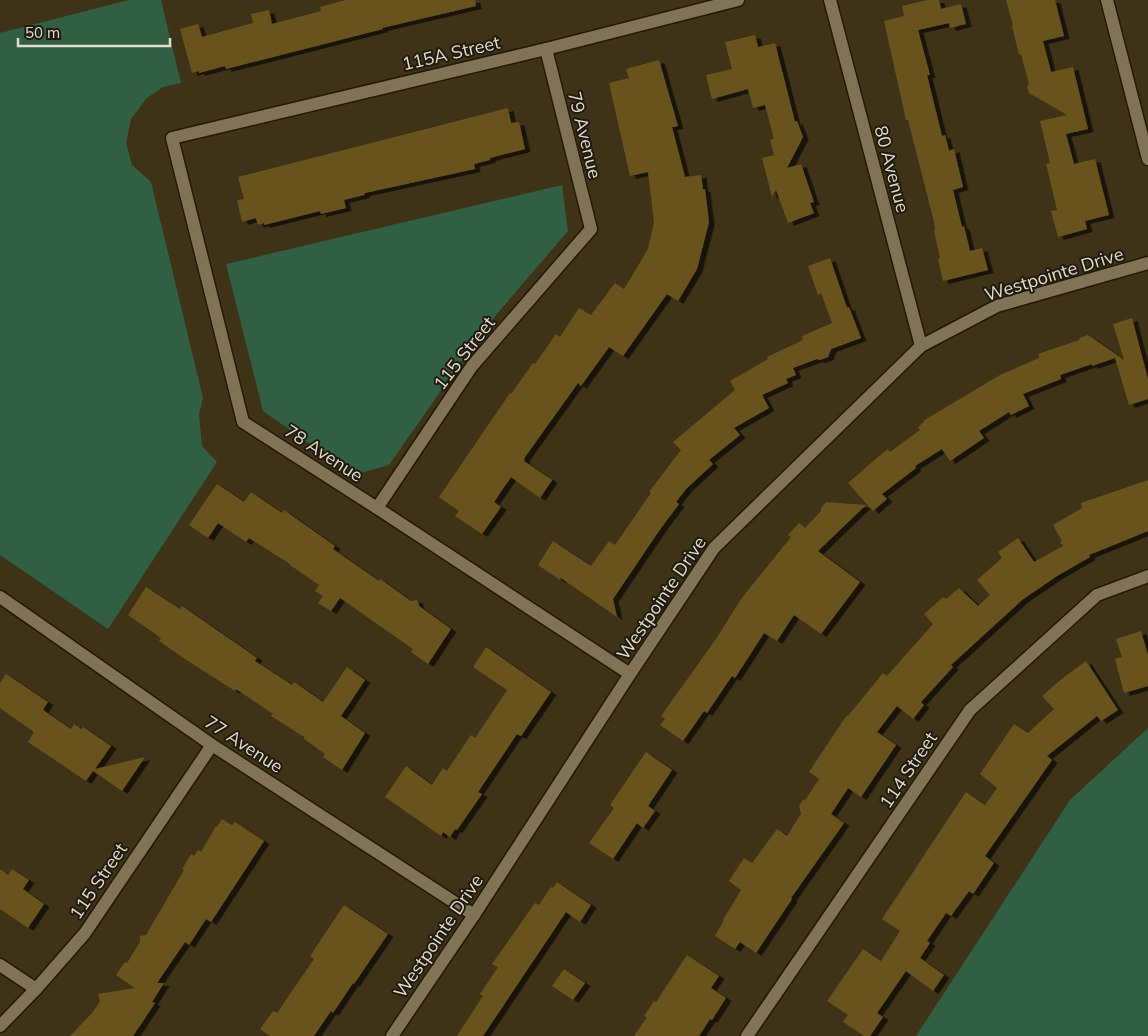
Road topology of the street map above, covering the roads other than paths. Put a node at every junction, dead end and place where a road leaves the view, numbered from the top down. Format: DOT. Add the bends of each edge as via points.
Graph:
graph roads {
  1 [pos="738,0"];
  2 [pos="830,0"];
  3 [pos="1107,0"];
  4 [pos="546,49"];
  5 [pos="172,138"];
  6 [pos="1148,159"];
  7 [pos="591,229"];
  8 [pos="1148,263"];
  9 [pos="921,346"];
  10 [pos="377,508"];
  11 [pos="1148,576"];
  12 [pos="0,597"];
  13 [pos="630,674"];
  14 [pos="212,744"];
  15 [pos="474,915"];
  16 [pos="0,965"];
  17 [pos="36,989"];
  18 [pos="0,1026"];
  19 [pos="392,1036"];
  20 [pos="747,1036"];
  1 -- 4 [label="street, 115A Street"];
  2 -- 9 [label="street, 80 Avenue"];
  3 -- 6 [label="street"];
  4 -- 5 [label="street, 115A Street"];
  4 -- 7 [label="street, 79 Avenue"];
  5 -- 10 [label="street, 78 Avenue" via="243,422"];
  7 -- 10 [label="street, 115 Street" via="472,366"];
  8 -- 9 [label="street, Westpointe Drive" via="998,306"];
  9 -- 13 [label="street, Westpointe Drive" via="714,548"];
  10 -- 13 [label="street, 78 Avenue"];
  11 -- 20 [label="street, 114 Street" via="1097,595 970,710"];
  12 -- 14 [label="street, 77 Avenue"];
  13 -- 15 [label="street, Westpointe Drive"];
  14 -- 15 [label="street, 77 Avenue"];
  14 -- 17 [label="street, 115 Street" via="84,933"];
  15 -- 19 [label="street, Westpointe Drive"];
  16 -- 17 [label="street"];
  17 -- 18 [label="street, 115 Street"];
}
